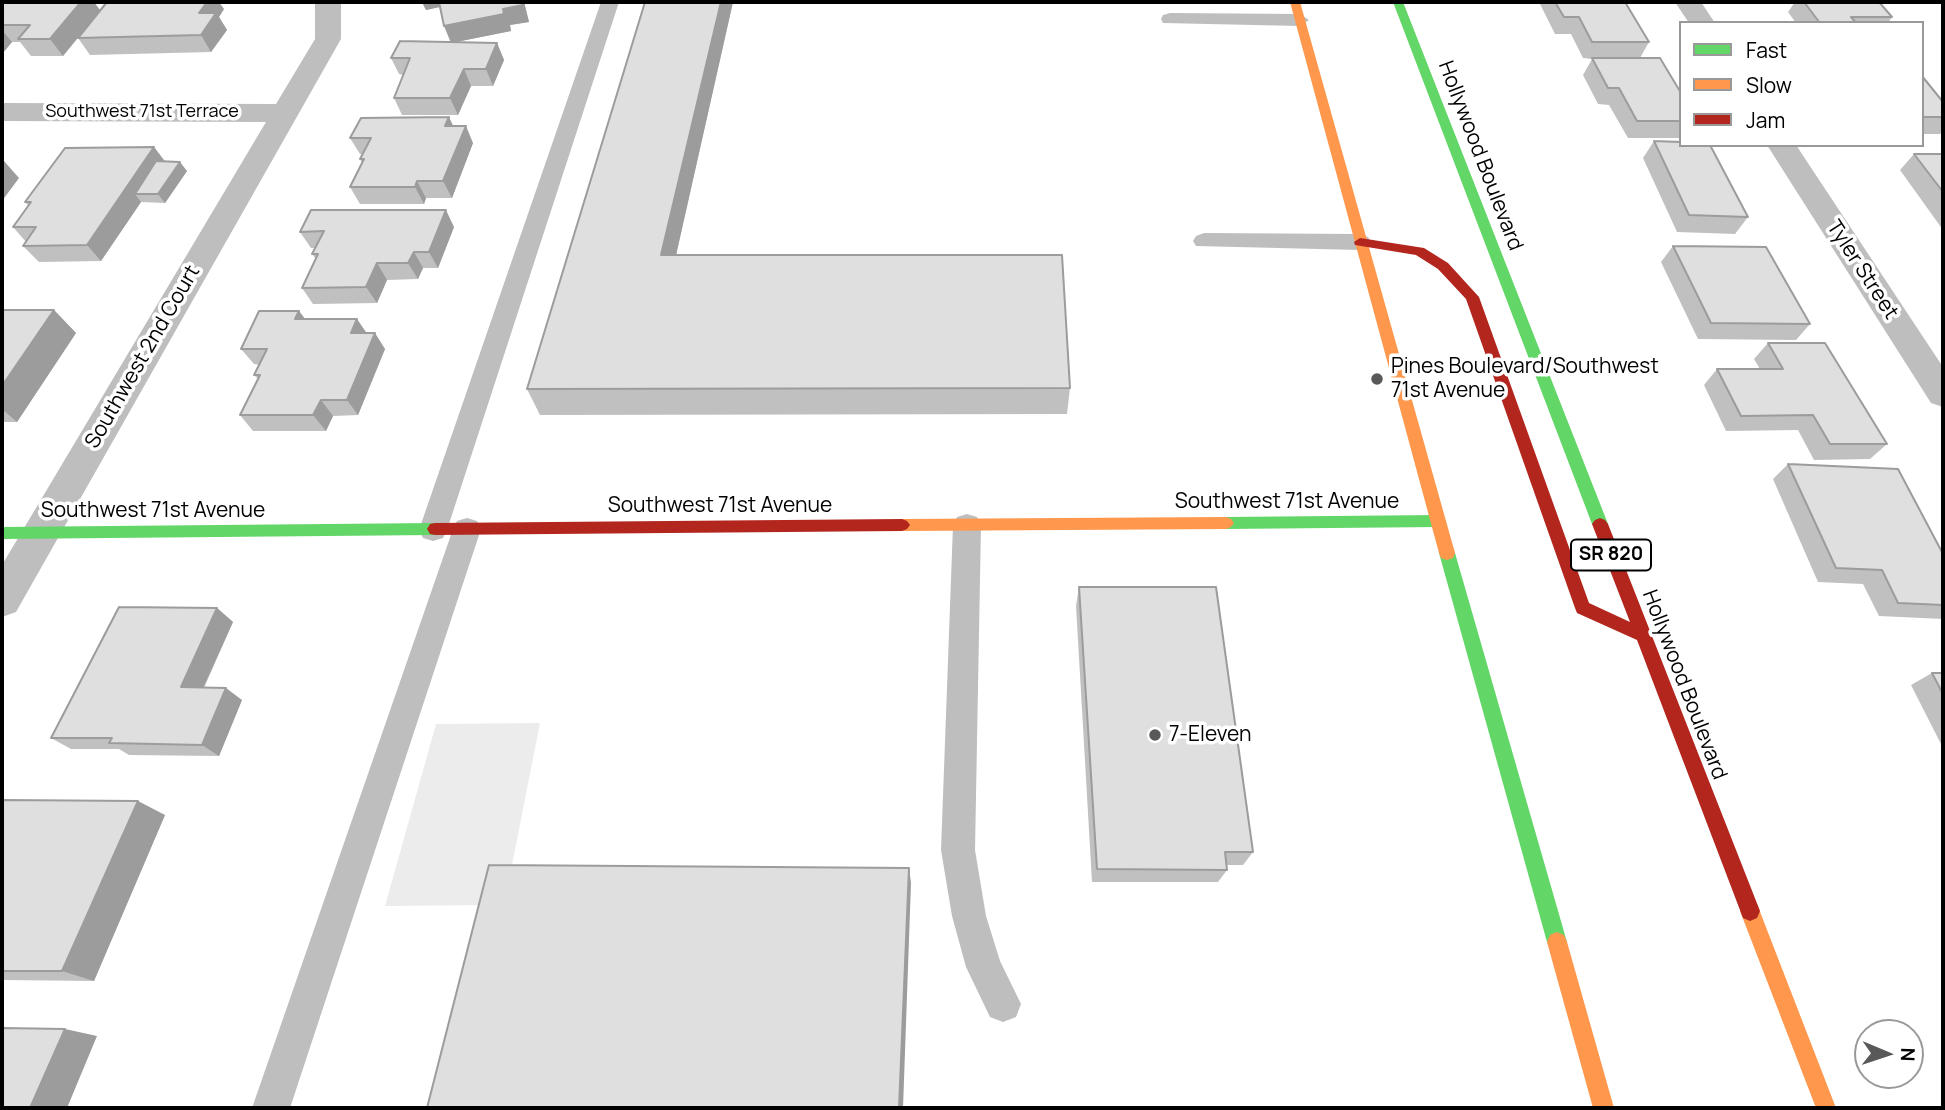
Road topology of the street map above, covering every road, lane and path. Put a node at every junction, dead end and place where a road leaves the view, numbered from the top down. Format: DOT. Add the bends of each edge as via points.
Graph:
graph roads {
  1 [pos="328,2"];
  2 [pos="611,2"];
  3 [pos="1398,2"];
  4 [pos="1688,2"];
  5 [pos="1297,11"];
  6 [pos="1170,19"];
  7 [pos="1701,21"];
  8 [pos="2,112"];
  9 [pos="282,113"];
  10 [pos="1782,147"];
  11 [pos="1204,241"];
  12 [pos="1360,242"];
  13 [pos="1943,394"];
  14 [pos="1438,522"];
  15 [pos="967,525"];
  16 [pos="467,529"];
  17 [pos="433,530"];
  18 [pos="2,533"];
  19 [pos="42,533"];
  20 [pos="2,600"];
  21 [pos="1642,635"];
  22 [pos="1003,1004"];
  23 [pos="271,1108"];
  24 [pos="1604,1108"];
  25 [pos="1826,1108"];
  1 -- 9 [label="street, Southwest 2nd Court" via="328,38"];
  2 -- 17 [label="lane"];
  3 -- 21 [label="main road, Hollywood Boulevard / SR 820"];
  4 -- 7 [label="street"];
  5 -- 6 [label="lane"];
  5 -- 12 [label="main road"];
  8 -- 9 [label="street, Southwest 71st Terrace"];
  9 -- 19 [label="street, Southwest 2nd Court"];
  10 -- 13 [label="street, Tyler Street"];
  11 -- 12 [label="lane"];
  12 -- 14 [label="main road"];
  12 -- 21 [label="main road" via="1419,251 1443,266 1472,297 1583,608"];
  14 -- 15 [label="main road, Southwest 71st Avenue"];
  14 -- 24 [label="main road"];
  15 -- 16 [label="main road, Southwest 71st Avenue"];
  15 -- 22 [label="lane" via="958,850 969,916 984,967"];
  16 -- 17 [label="main road, Southwest 71st Avenue"];
  16 -- 23 [label="lane"];
  17 -- 19 [label="main road, Southwest 71st Avenue"];
  18 -- 19 [label="main road, Southwest 71st Avenue"];
  19 -- 20 [label="street, Southwest 2nd Court"];
  21 -- 25 [label="main road, Hollywood Boulevard / SR 820"];
}
